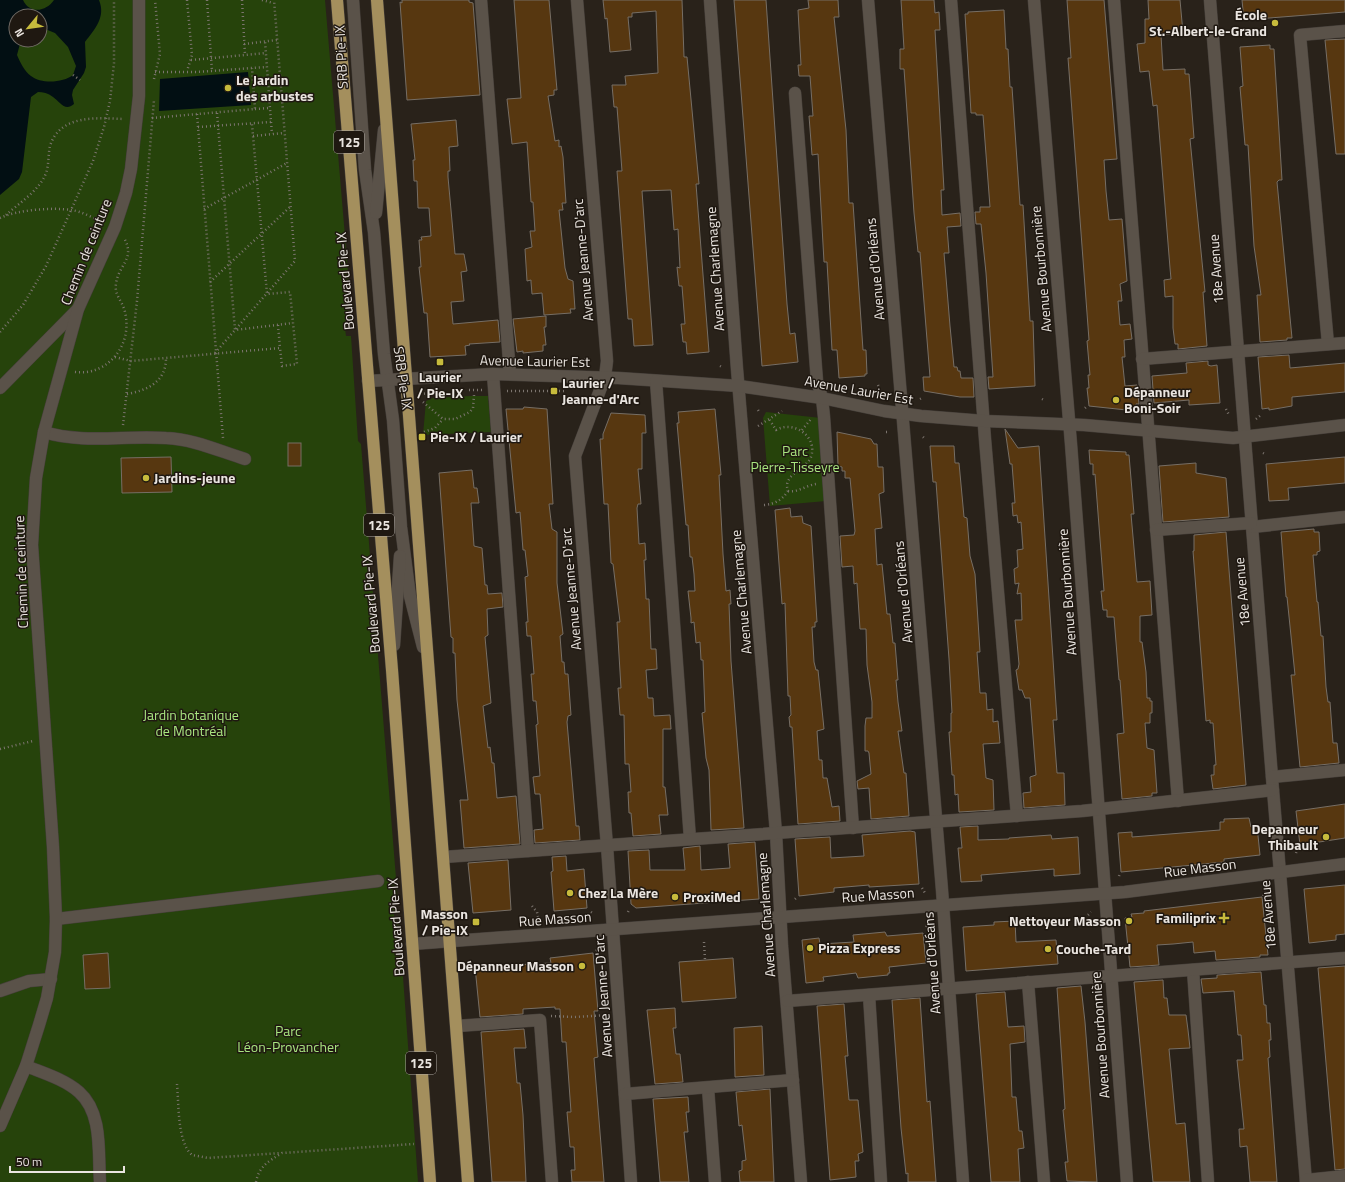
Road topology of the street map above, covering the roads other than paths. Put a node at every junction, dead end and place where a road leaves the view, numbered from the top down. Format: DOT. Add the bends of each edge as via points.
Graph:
graph roads {
  1 [pos="140,0"];
  2 [pos="337,0"];
  3 [pos="353,0"];
  4 [pos="377,0"];
  5 [pos="481,0"];
  6 [pos="577,0"];
  7 [pos="710,0"];
  8 [pos="868,0"];
  9 [pos="951,0"];
  10 [pos="1034,0"];
  11 [pos="1114,0"];
  12 [pos="1210,0"];
  13 [pos="1345,31"];
  14 [pos="795,93"];
  15 [pos="386,108"];
  16 [pos="374,232"];
  17 [pos="78,309"];
  18 [pos="1345,343"];
  19 [pos="1328,344"];
  20 [pos="1238,351"];
  21 [pos="1142,358"];
  22 [pos="493,374"];
  23 [pos="510,374"];
  24 [pos="605,377"];
  25 [pos="407,378"];
  26 [pos="387,379"];
  27 [pos="368,381"];
  28 [pos="656,381"];
  29 [pos="738,386"];
  30 [pos="0,388"];
  31 [pos="822,398"];
  32 [pos="903,414"];
  33 [pos="984,421"];
  34 [pos="1069,424"];
  35 [pos="1345,426"];
  36 [pos="1148,430"];
  37 [pos="44,432"];
  38 [pos="1245,437"];
  39 [pos="245,459"];
  40 [pos="1345,517"];
  41 [pos="1251,525"];
  42 [pos="401,527"];
  43 [pos="1156,530"];
  44 [pos="429,669"];
  45 [pos="392,670"];
  46 [pos="1345,770"];
  47 [pos="1272,777"];
  48 [pos="1273,790"];
  49 [pos="1178,801"];
  50 [pos="1098,810"];
  51 [pos="1018,816"];
  52 [pos="936,822"];
  53 [pos="853,828"];
  54 [pos="776,833"];
  55 [pos="690,839"];
  56 [pos="607,846"];
  57 [pos="528,852"];
  58 [pos="444,857"];
  59 [pos="1345,864"];
  60 [pos="1280,874"];
  61 [pos="378,881"];
  62 [pos="1104,894"];
  63 [pos="943,906"];
  64 [pos="781,917"];
  65 [pos="56,919"];
  66 [pos="613,930"];
  67 [pos="450,941"];
  68 [pos="412,944"];
  69 [pos="1345,958"];
  70 [pos="1287,962"];
  71 [pos="1193,970"];
  72 [pos="1111,976"];
  73 [pos="51,979"];
  74 [pos="1028,982"];
  75 [pos="950,988"];
  76 [pos="0,991"];
  77 [pos="869,995"];
  78 [pos="787,1001"];
  79 [pos="457,1026"];
  80 [pos="26,1066"];
  81 [pos="793,1080"];
  82 [pos="708,1088"];
  83 [pos="624,1094"];
  84 [pos="0,1126"];
  85 [pos="1345,1176"];
  86 [pos="1306,1181"];
  87 [pos="100,1182"];
  88 [pos="430,1182"];
  89 [pos="468,1182"];
  90 [pos="552,1182"];
  91 [pos="631,1182"];
  92 [pos="715,1182"];
  93 [pos="801,1182"];
  94 [pos="881,1182"];
  95 [pos="963,1182"];
  96 [pos="1044,1182"];
  97 [pos="1127,1182"];
  98 [pos="1208,1182"];
  1 -- 17 [label="street, Chemin de ceinture" via="138,96 131,169 114,229"];
  2 -- 27 [label="main road, Boulevard Pie-IX / 125"];
  3 -- 16 [label="street, SRB Pie-IX" via="365,170"];
  4 -- 15 [label="main road"];
  5 -- 23 [label="street"];
  6 -- 24 [label="street, Avenue Jeanne-D'arc" via="606,361"];
  7 -- 29 [label="street, Avenue Charlemagne"];
  8 -- 32 [label="street, Avenue d'Orléans"];
  9 -- 33 [label="street"];
  10 -- 34 [label="street, Avenue Bourbonnière"];
  11 -- 21 [label="street"];
  12 -- 20 [label="street, 18e Avenue"];
  13 -- 19 [label="street" via="1300,35"];
  14 -- 31 [label="street" via="817,381"];
  15 -- 16 [label="street, SRB Pie-IX"];
  15 -- 25 [label="main road"];
  16 -- 26 [label="street, SRB Pie-IX"];
  17 -- 30 [label="street"];
  17 -- 37 [label="street, Chemin de ceinture"];
  18 -- 19 [label="street"];
  19 -- 20 [label="street"];
  20 -- 21 [label="street"];
  20 -- 38 [label="street, 18e Avenue"];
  21 -- 36 [label="street"];
  22 -- 23 [label="street, Avenue Laurier Est"];
  22 -- 25 [label="street, Avenue Laurier Est"];
  22 -- 57 [label="street"];
  23 -- 24 [label="street, Avenue Laurier Est"];
  24 -- 28 [label="street, Avenue Laurier Est"];
  24 -- 56 [label="street, Avenue Jeanne-D'arc" via="575,456"];
  25 -- 26 [label="street, Avenue Laurier Est"];
  25 -- 44 [label="main road"];
  26 -- 27 [label="street, Avenue Laurier Est"];
  26 -- 42 [label="street, SRB Pie-IX" via="394,429"];
  27 -- 45 [label="main road, Boulevard Pie-IX / 125"];
  28 -- 29 [label="street, Avenue Laurier Est"];
  28 -- 55 [label="street"];
  29 -- 31 [label="street, Avenue Laurier Est"];
  29 -- 54 [label="street, Avenue Charlemagne"];
  31 -- 32 [label="street, Avenue Laurier Est"];
  31 -- 53 [label="street"];
  32 -- 33 [label="street, Avenue Laurier Est"];
  32 -- 52 [label="street, Avenue d'Orléans"];
  33 -- 34 [label="street, Avenue Laurier Est"];
  33 -- 51 [label="street"];
  34 -- 36 [label="street, Avenue Laurier Est"];
  34 -- 50 [label="street, Avenue Bourbonnière"];
  35 -- 38 [label="street, Avenue Laurier Est"];
  36 -- 38 [label="street, Avenue Laurier Est"];
  36 -- 43 [label="street"];
  37 -- 39 [label="street" via="60,437 184,440"];
  37 -- 65 [label="street, Chemin de ceinture" via="36,478 32,545"];
  38 -- 41 [label="street, 18e Avenue"];
  40 -- 41 [label="street"];
  41 -- 43 [label="street"];
  41 -- 47 [label="street, 18e Avenue"];
  42 -- 44 [label="street, SRB Pie-IX" via="410,596"];
  42 -- 45 [label="street, SRB Pie-IX"];
  43 -- 49 [label="street"];
  44 -- 58 [label="main road"];
  45 -- 68 [label="main road, Boulevard Pie-IX / 125"];
  46 -- 47 [label="street"];
  47 -- 48 [label="street, 18e Avenue"];
  48 -- 49 [label="street"];
  48 -- 60 [label="street, 18e Avenue"];
  49 -- 50 [label="street"];
  50 -- 51 [label="street"];
  50 -- 62 [label="street, Avenue Bourbonnière"];
  51 -- 52 [label="street"];
  52 -- 53 [label="street"];
  52 -- 63 [label="street, Avenue d'Orléans"];
  53 -- 54 [label="street"];
  54 -- 55 [label="street"];
  54 -- 64 [label="street, Avenue Charlemagne"];
  55 -- 56 [label="street"];
  56 -- 57 [label="street"];
  56 -- 66 [label="street, Avenue Jeanne-D'arc"];
  57 -- 58 [label="street"];
  58 -- 67 [label="main road"];
  59 -- 60 [label="street, Rue Masson"];
  60 -- 62 [label="street, Rue Masson"];
  60 -- 70 [label="street, 18e Avenue"];
  61 -- 65 [label="street"];
  62 -- 63 [label="street, Rue Masson"];
  62 -- 72 [label="street, Avenue Bourbonnière"];
  63 -- 64 [label="street, Rue Masson"];
  63 -- 75 [label="street, Avenue d'Orléans"];
  64 -- 66 [label="street, Rue Masson"];
  64 -- 78 [label="street, Avenue Charlemagne"];
  65 -- 73 [label="street, Chemin de ceinture"];
  66 -- 67 [label="street, Rue Masson"];
  66 -- 83 [label="street, Avenue Jeanne-D'arc"];
  67 -- 68 [label="street, Rue Masson"];
  67 -- 79 [label="main road"];
  68 -- 88 [label="main road, Boulevard Pie-IX / 125"];
  69 -- 70 [label="street"];
  70 -- 71 [label="street"];
  70 -- 86 [label="street, 18e Avenue"];
  71 -- 72 [label="street"];
  71 -- 98 [label="street"];
  72 -- 74 [label="street"];
  72 -- 97 [label="street, Avenue Bourbonnière"];
  73 -- 76 [label="street" via="30,981"];
  73 -- 80 [label="street, Chemin de ceinture"];
  74 -- 75 [label="street"];
  74 -- 96 [label="street"];
  75 -- 77 [label="street"];
  75 -- 95 [label="street, Avenue d'Orléans"];
  77 -- 78 [label="street"];
  77 -- 94 [label="street"];
  78 -- 81 [label="street, Avenue Charlemagne"];
  79 -- 89 [label="main road"];
  79 -- 90 [label="street" via="540,1020"];
  80 -- 84 [label="street, Chemin de ceinture"];
  80 -- 87 [label="street" via="64,1082 79,1092 89,1104 96,1122"];
  81 -- 82 [label="street"];
  81 -- 93 [label="street, Avenue Charlemagne"];
  82 -- 83 [label="street"];
  82 -- 92 [label="street"];
  83 -- 91 [label="street, Avenue Jeanne-D'arc"];
  85 -- 86 [label="street"];
}
